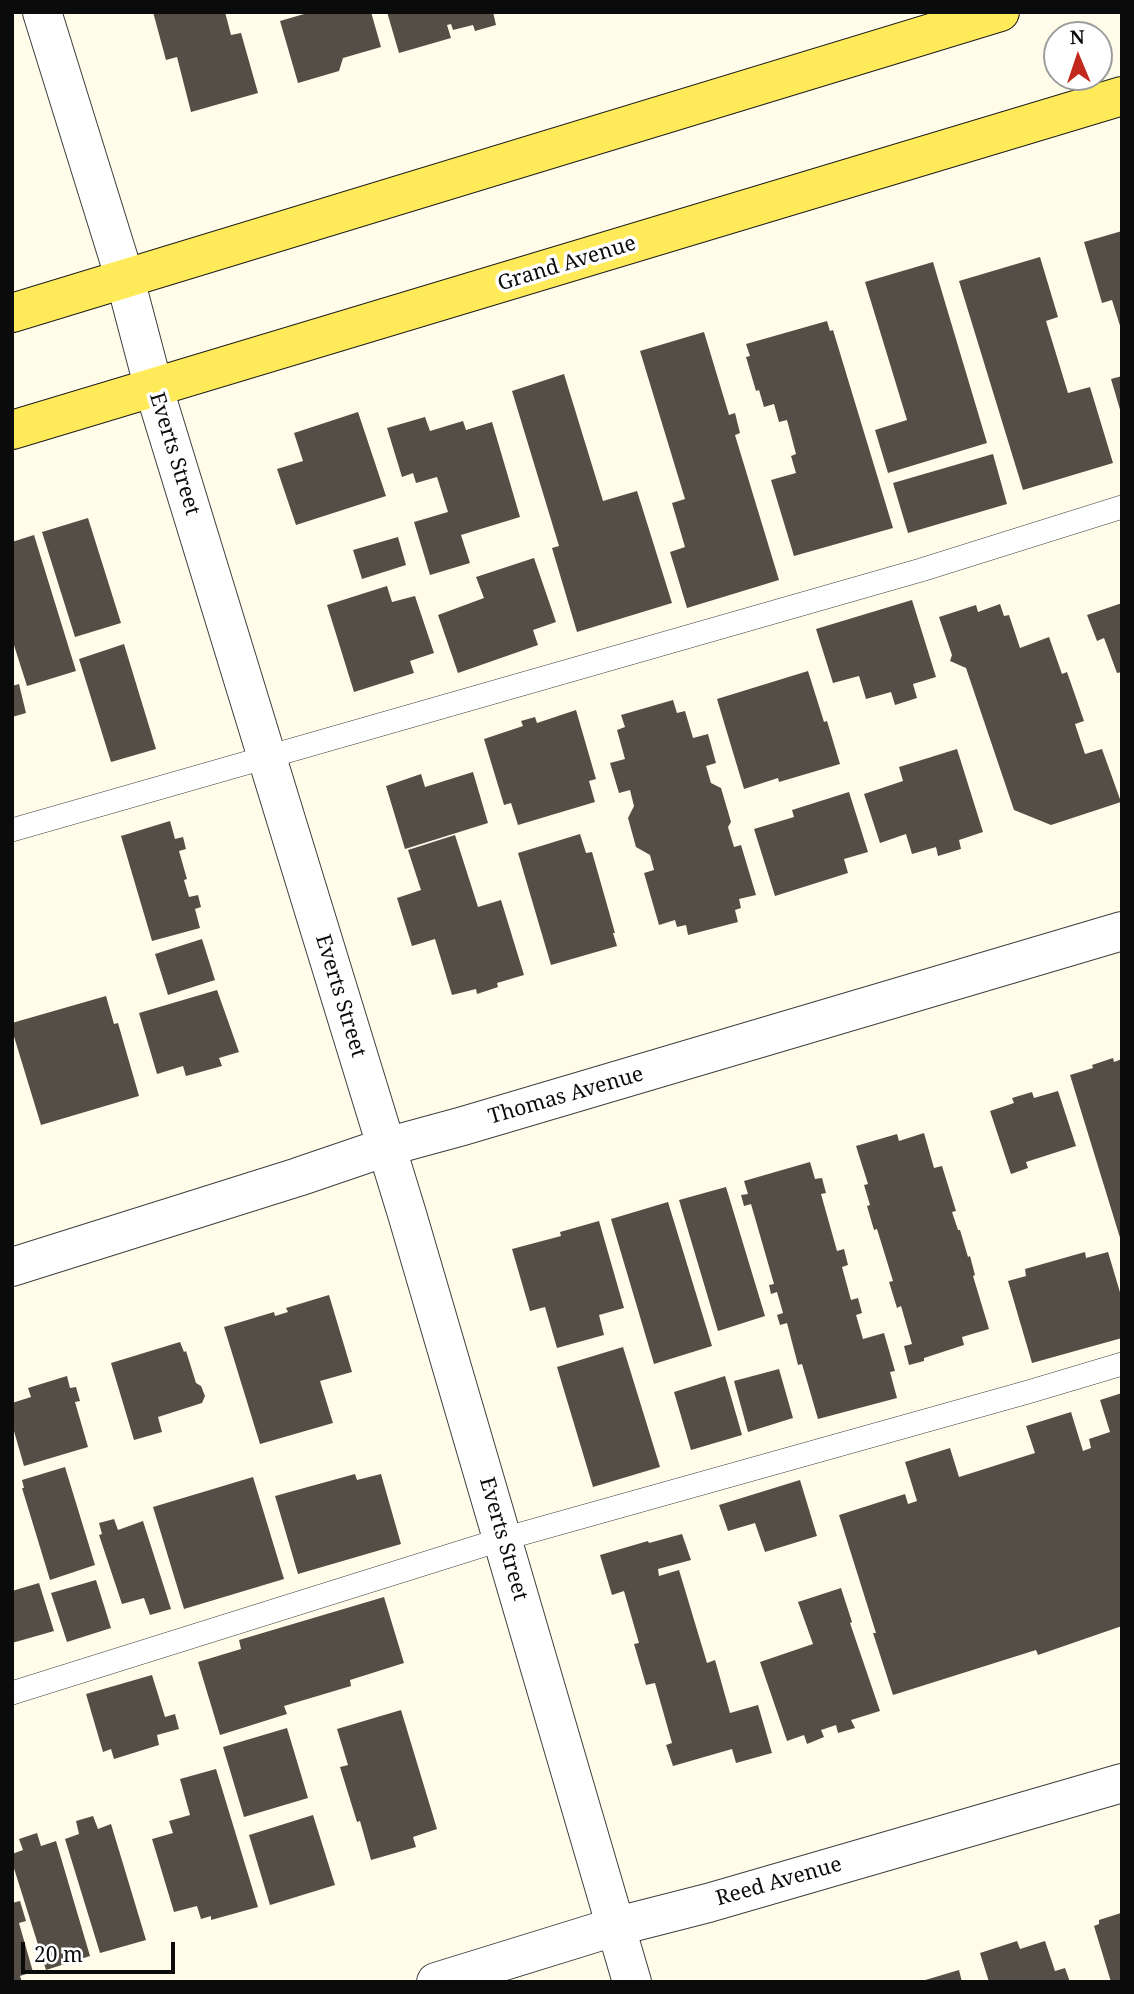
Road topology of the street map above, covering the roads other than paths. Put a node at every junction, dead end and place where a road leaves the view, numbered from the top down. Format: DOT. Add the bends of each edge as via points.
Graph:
graph roads {
  1 [pos="42,12"];
  2 [pos="1000,12"];
  3 [pos="1122,96"];
  4 [pos="125,279"];
  5 [pos="12,313"];
  6 [pos="154,389"];
  7 [pos="12,430"];
  8 [pos="1122,507"];
  9 [pos="267,758"];
  10 [pos="12,831"];
  11 [pos="1122,932"];
  12 [pos="386,1147"];
  13 [pos="12,1267"];
  14 [pos="1122,1364"];
  15 [pos="503,1539"];
  16 [pos="12,1693"];
  17 [pos="1122,1783"];
  18 [pos="614,1927"];
  19 [pos="436,1982"];
  20 [pos="632,1982"];
  1 -- 4 [label="street, Everts Street"];
  2 -- 4 [label="main road"];
  3 -- 6 [label="main road, Grand Avenue"];
  4 -- 5 [label="main road"];
  4 -- 6 [label="street, Everts Street"];
  6 -- 7 [label="main road, Grand Avenue"];
  6 -- 9 [label="street, Everts Street"];
  8 -- 9 [label="lane" via="920,570"];
  9 -- 10 [label="lane"];
  9 -- 12 [label="street, Everts Street"];
  11 -- 12 [label="street, Thomas Avenue"];
  12 -- 13 [label="street, Thomas Avenue"];
  12 -- 15 [label="street, Everts Street"];
  14 -- 15 [label="lane"];
  15 -- 16 [label="lane"];
  15 -- 18 [label="street, Everts Street"];
  17 -- 18 [label="street, Reed Avenue"];
  18 -- 19 [label="street, Reed Avenue"];
  18 -- 20 [label="street, Everts Street"];
}
